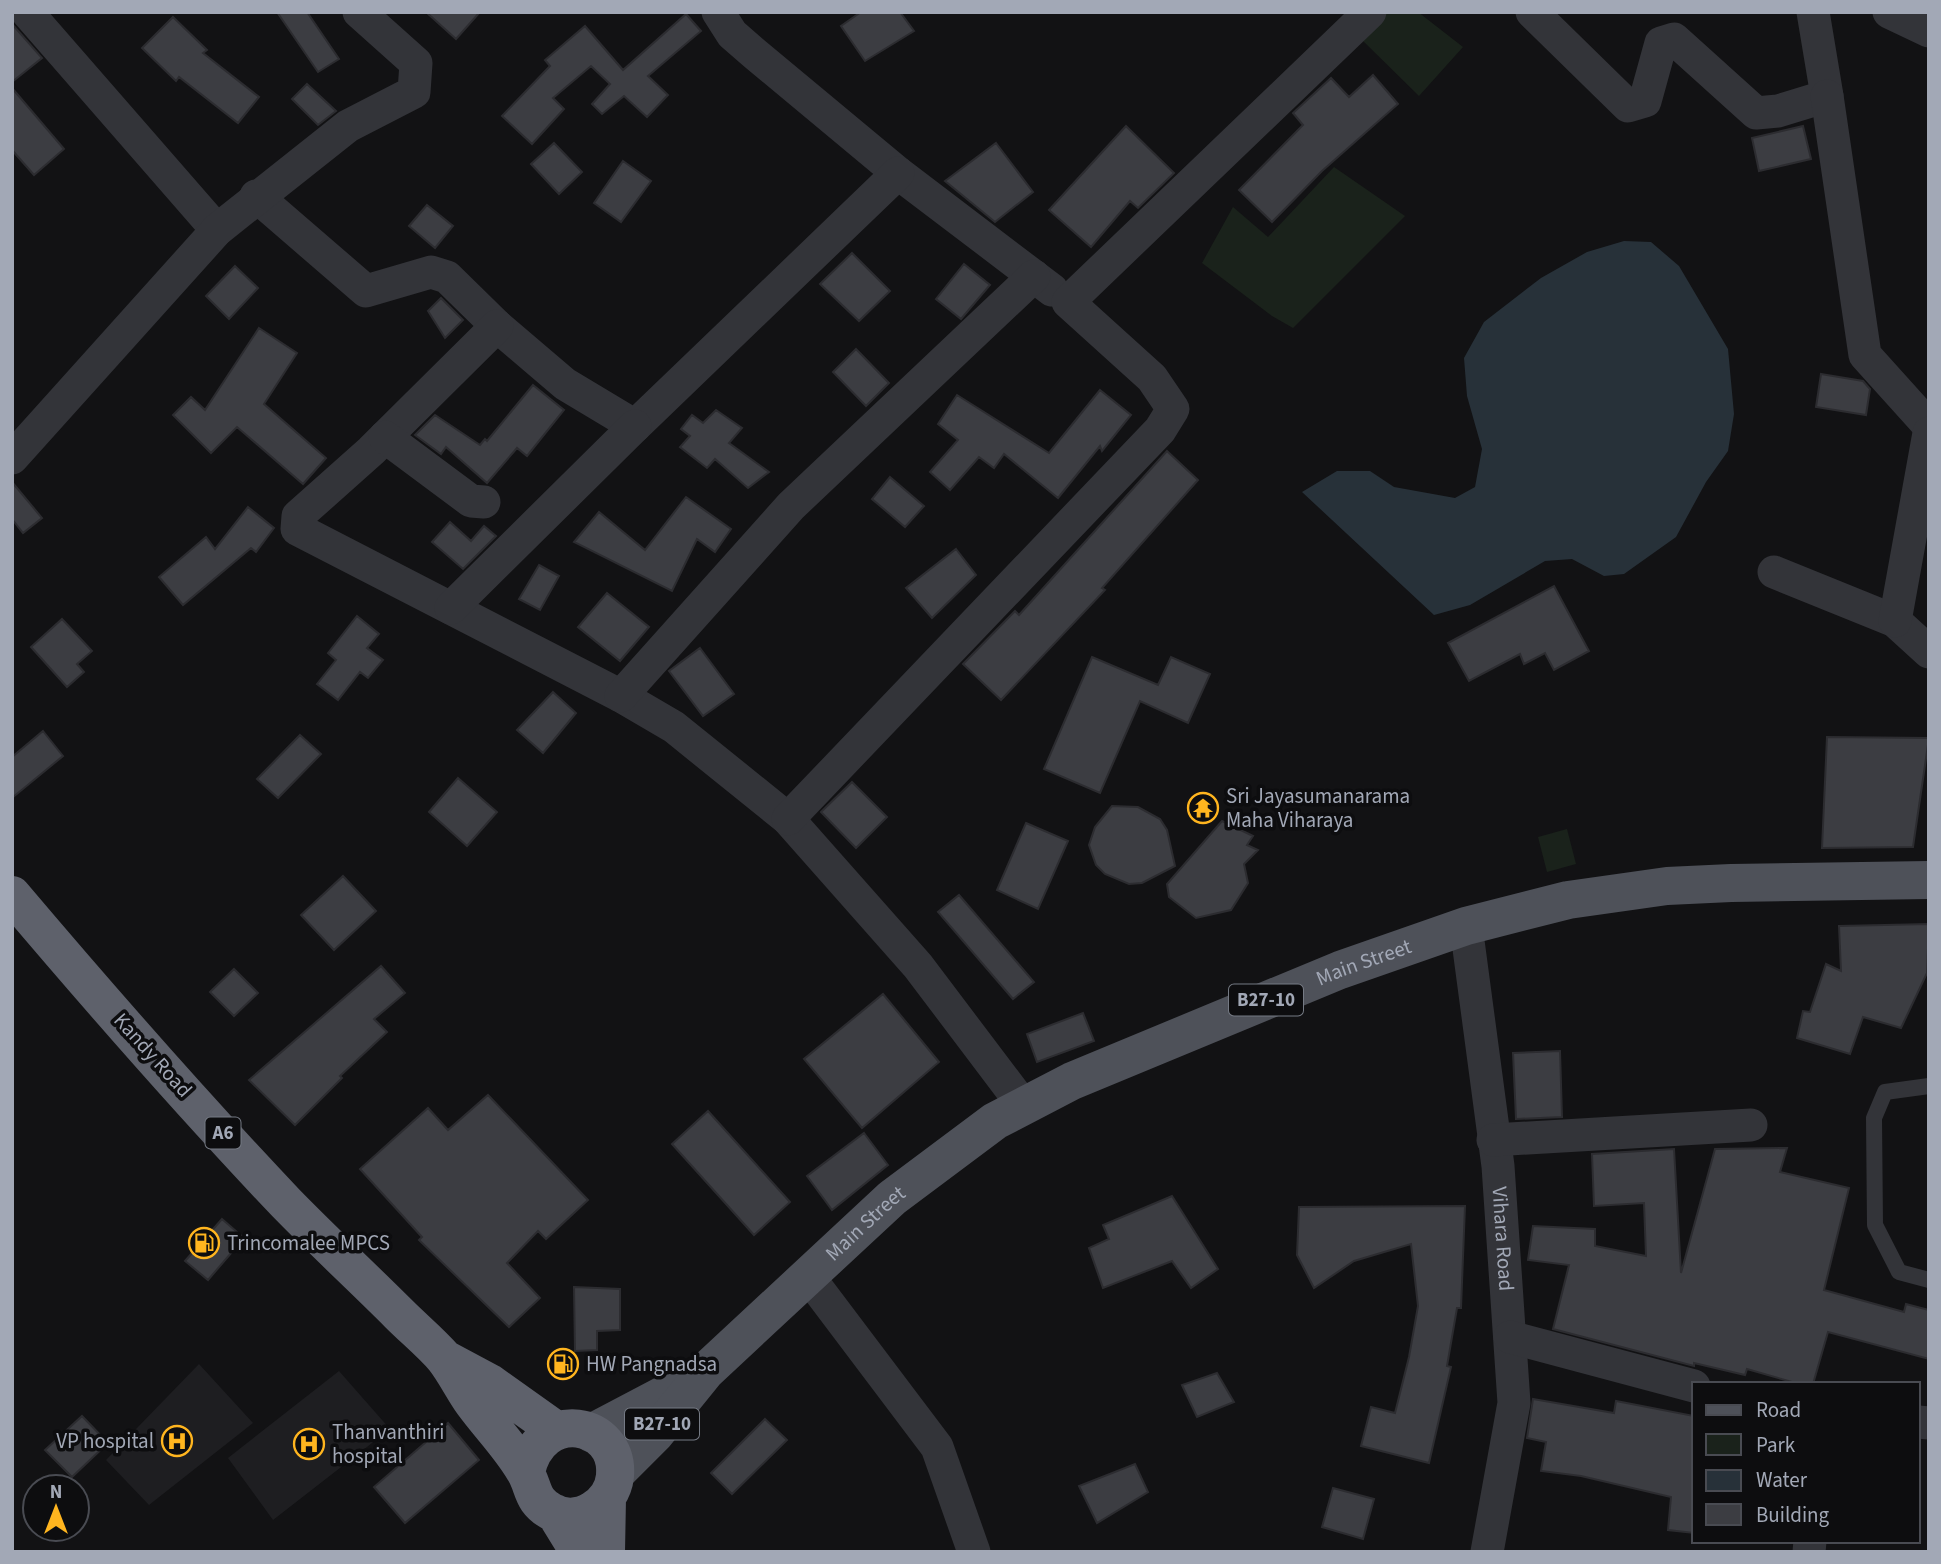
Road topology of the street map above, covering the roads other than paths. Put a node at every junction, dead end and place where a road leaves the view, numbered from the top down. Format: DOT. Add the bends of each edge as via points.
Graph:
graph roads {
  1 [pos="27,12"];
  2 [pos="359,12"];
  3 [pos="719,12"];
  4 [pos="1370,12"];
  5 [pos="1532,12"];
  6 [pos="1813,12"];
  7 [pos="1889,12"];
  8 [pos="1929,31"];
  9 [pos="1827,96"];
  10 [pos="898,173"];
  11 [pos="256,196"];
  12 [pos="217,230"];
  13 [pos="1034,276"];
  14 [pos="1068,302"];
  15 [pos="498,326"];
  16 [pos="635,426"];
  17 [pos="1929,426"];
  18 [pos="1929,433"];
  19 [pos="384,437"];
  20 [pos="12,458"];
  21 [pos="484,502"];
  22 [pos="1774,572"];
  23 [pos="451,608"];
  24 [pos="1895,621"];
  25 [pos="1929,652"];
  26 [pos="621,696"];
  27 [pos="788,819"];
  28 [pos="1929,880"];
  29 [pos="12,895"];
  30 [pos="1466,926"];
  31 [pos="1929,1086"];
  32 [pos="1023,1105"];
  33 [pos="1751,1125"];
  34 [pos="1493,1140"];
  35 [pos="808,1276"];
  36 [pos="1929,1280"];
  37 [pos="1510,1337"];
  38 [pos="445,1359"];
  39 [pos="706,1371"];
  40 [pos="1692,1385"];
  41 [pos="573,1431"];
  42 [pos="526,1472"];
  43 [pos="611,1486"];
  44 [pos="555,1513"];
  45 [pos="579,1552"];
  46 [pos="606,1552"];
  47 [pos="974,1552"];
  48 [pos="1487,1552"];
  1 -- 12 [label="street"];
  2 -- 11 [label="street" via="416,63 414,92 348,126"];
  3 -- 10 [label="street" via="732,34"];
  4 -- 14 [label="street"];
  5 -- 9 [label="street" via="1628,106 1645,101 1661,43 1674,39 1756,113"];
  6 -- 9 [label="street"];
  7 -- 8 [label="street"];
  9 -- 17 [label="street" via="1865,355"];
  10 -- 13 [label="street"];
  10 -- 16 [label="street"];
  11 -- 12 [label="street"];
  11 -- 15 [label="street" via="366,291 431,272 447,277"];
  12 -- 20 [label="street"];
  13 -- 14 [label="street"];
  13 -- 26 [label="street" via="791,506"];
  14 -- 27 [label="street" via="1152,378 1173,409 1160,430"];
  15 -- 16 [label="street" via="565,384"];
  15 -- 19 [label="street"];
  16 -- 23 [label="street"];
  18 -- 24 [label="street"];
  19 -- 21 [label="street" via="471,501"];
  19 -- 23 [label="street" via="298,516 298,529"];
  22 -- 24 [label="street"];
  23 -- 26 [label="street"];
  24 -- 25 [label="street"];
  26 -- 27 [label="street" via="674,727"];
  27 -- 32 [label="street" via="918,966"];
  28 -- 30 [label="main road, Main Street / B27-10" via="1667,886 1568,900"];
  29 -- 38 [label="highway, Kandy Road / A6" via="286,1203"];
  30 -- 32 [label="main road, Main Street / B27-10" via="1267,999"];
  30 -- 34 [label="street, Vihara Road"];
  31 -- 36 [label="lane" via="1885,1092 1874,1118 1872,1158 1875,1225 1899,1272"];
  32 -- 35 [label="main road, Main Street / B27-10" via="930,1167"];
  33 -- 34 [label="street"];
  34 -- 37 [label="street, Vihara Road"];
  35 -- 39 [label="main road, Main Street / B27-10"];
  35 -- 47 [label="street" via="937,1447"];
  37 -- 40 [label="street"];
  37 -- 48 [label="street, Vihara Road" via="1514,1403"];
  38 -- 41 [label="highway, Kandy Road / A6"];
  38 -- 42 [label="highway, Kandy Road / A6"];
  39 -- 41 [label="main road, Main Street / B27-10" via="636,1412"];
  39 -- 43 [label="main road, Main Street / B27-10"];
  41 -- 42 [label="highway" via="541,1440 530,1454"];
  41 -- 43 [label="highway" via="604,1443 613,1457"];
  42 -- 44 [label="highway" via="535,1497"];
  43 -- 44 [label="highway" via="584,1514"];
  43 -- 46 [label="highway"];
  44 -- 45 [label="highway"];
}
